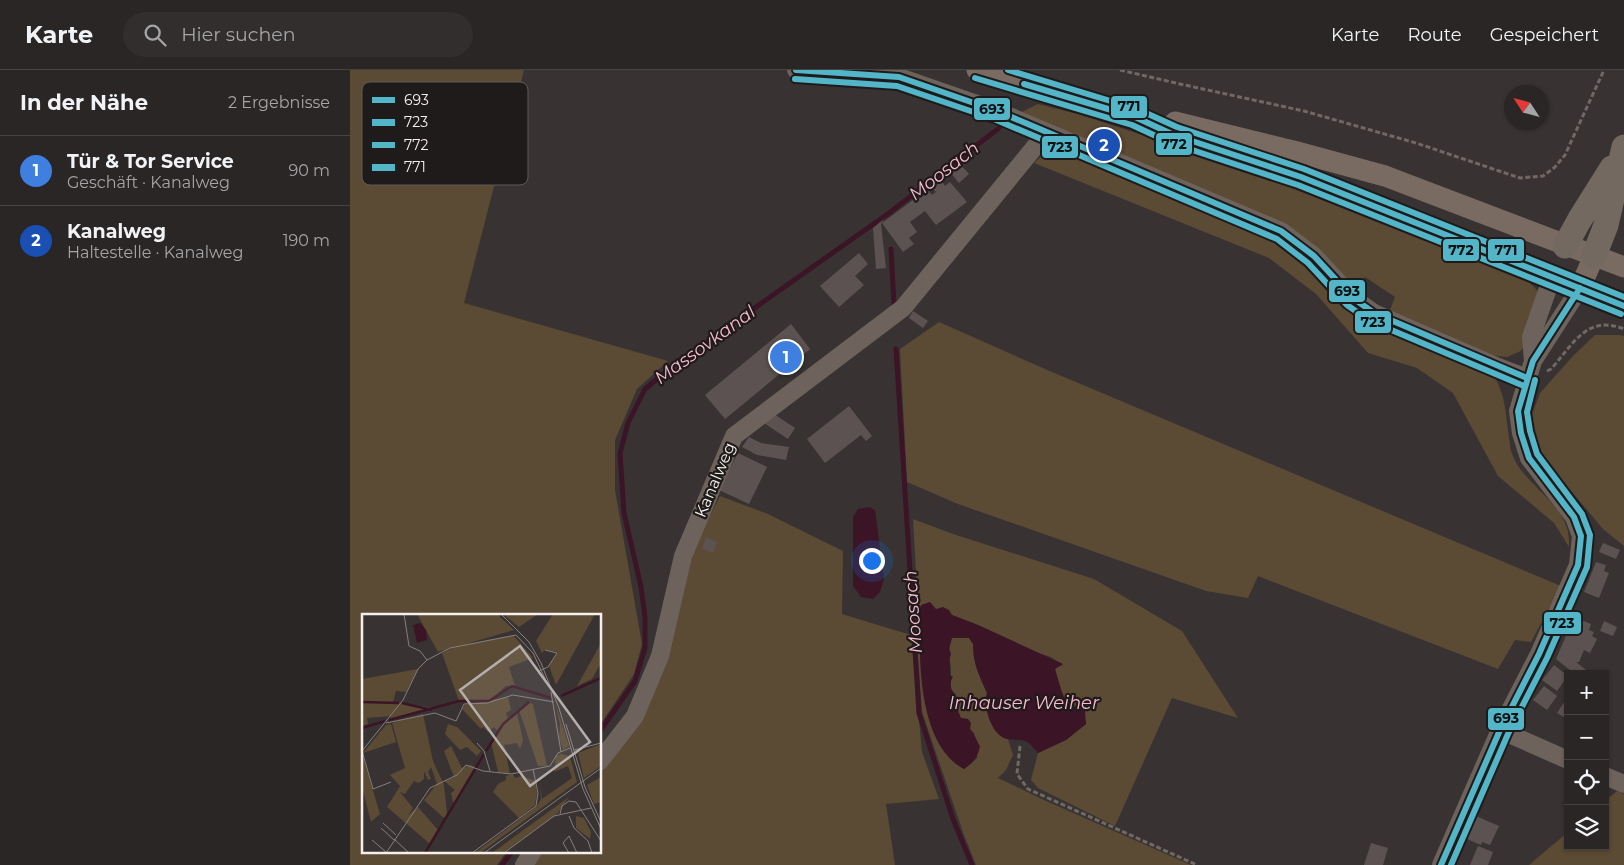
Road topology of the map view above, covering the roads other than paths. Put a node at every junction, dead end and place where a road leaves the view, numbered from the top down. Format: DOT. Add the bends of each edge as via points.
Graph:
graph roads {
  1 [pos="796,70"];
  2 [pos="977,70"];
  3 [pos="1135,118"];
  4 [pos="1047,132"];
  5 [pos="1623,150"];
  6 [pos="1611,204"];
  7 [pos="1624,234"];
  8 [pos="1565,246"];
  9 [pos="1594,256"];
  10 [pos="1624,267"];
  11 [pos="1552,277"];
  12 [pos="1580,288"];
  13 [pos="1624,306"];
  14 [pos="1533,360"];
  15 [pos="1527,378"];
  16 [pos="1500,730"];
  17 [pos="1564,758"];
  18 [pos="601,760"];
  19 [pos="1609,778"];
  20 [pos="1624,784"];
  21 [pos="532,852"];
  22 [pos="524,865"];
  23 [pos="1442,865"];
  1 -- 4 [label="street" via="899,77"];
  2 -- 3 [label="main road"];
  3 -- 8 [label="main road" via="1164,120 1385,176"];
  3 -- 11 [label="main road" via="1174,135 1301,177"];
  4 -- 15 [label="street" via="1280,231 1314,256 1353,298 1374,313"];
  4 -- 18 [label="street, Kanalweg" via="903,308 734,436 683,556 660,656 635,716"];
  5 -- 6 [label="highway"];
  5 -- 8 [label="highway"];
  6 -- 7 [label="highway"];
  6 -- 9 [label="highway"];
  8 -- 9 [label="main road"];
  8 -- 11 [label="main road"];
  9 -- 10 [label="main road"];
  9 -- 12 [label="main road"];
  11 -- 12 [label="main road"];
  11 -- 14 [label="street" via="1531,338"];
  12 -- 13 [label="main road"];
  12 -- 14 [label="street"];
  14 -- 15 [label="street"];
  15 -- 16 [label="street" via="1518,411 1529,458 1574,517 1581,536 1578,565 1539,654"];
  16 -- 17 [label="street"];
  16 -- 23 [label="street"];
  19 -- 20 [label="street"];
  21 -- 22 [label="street"];
}
